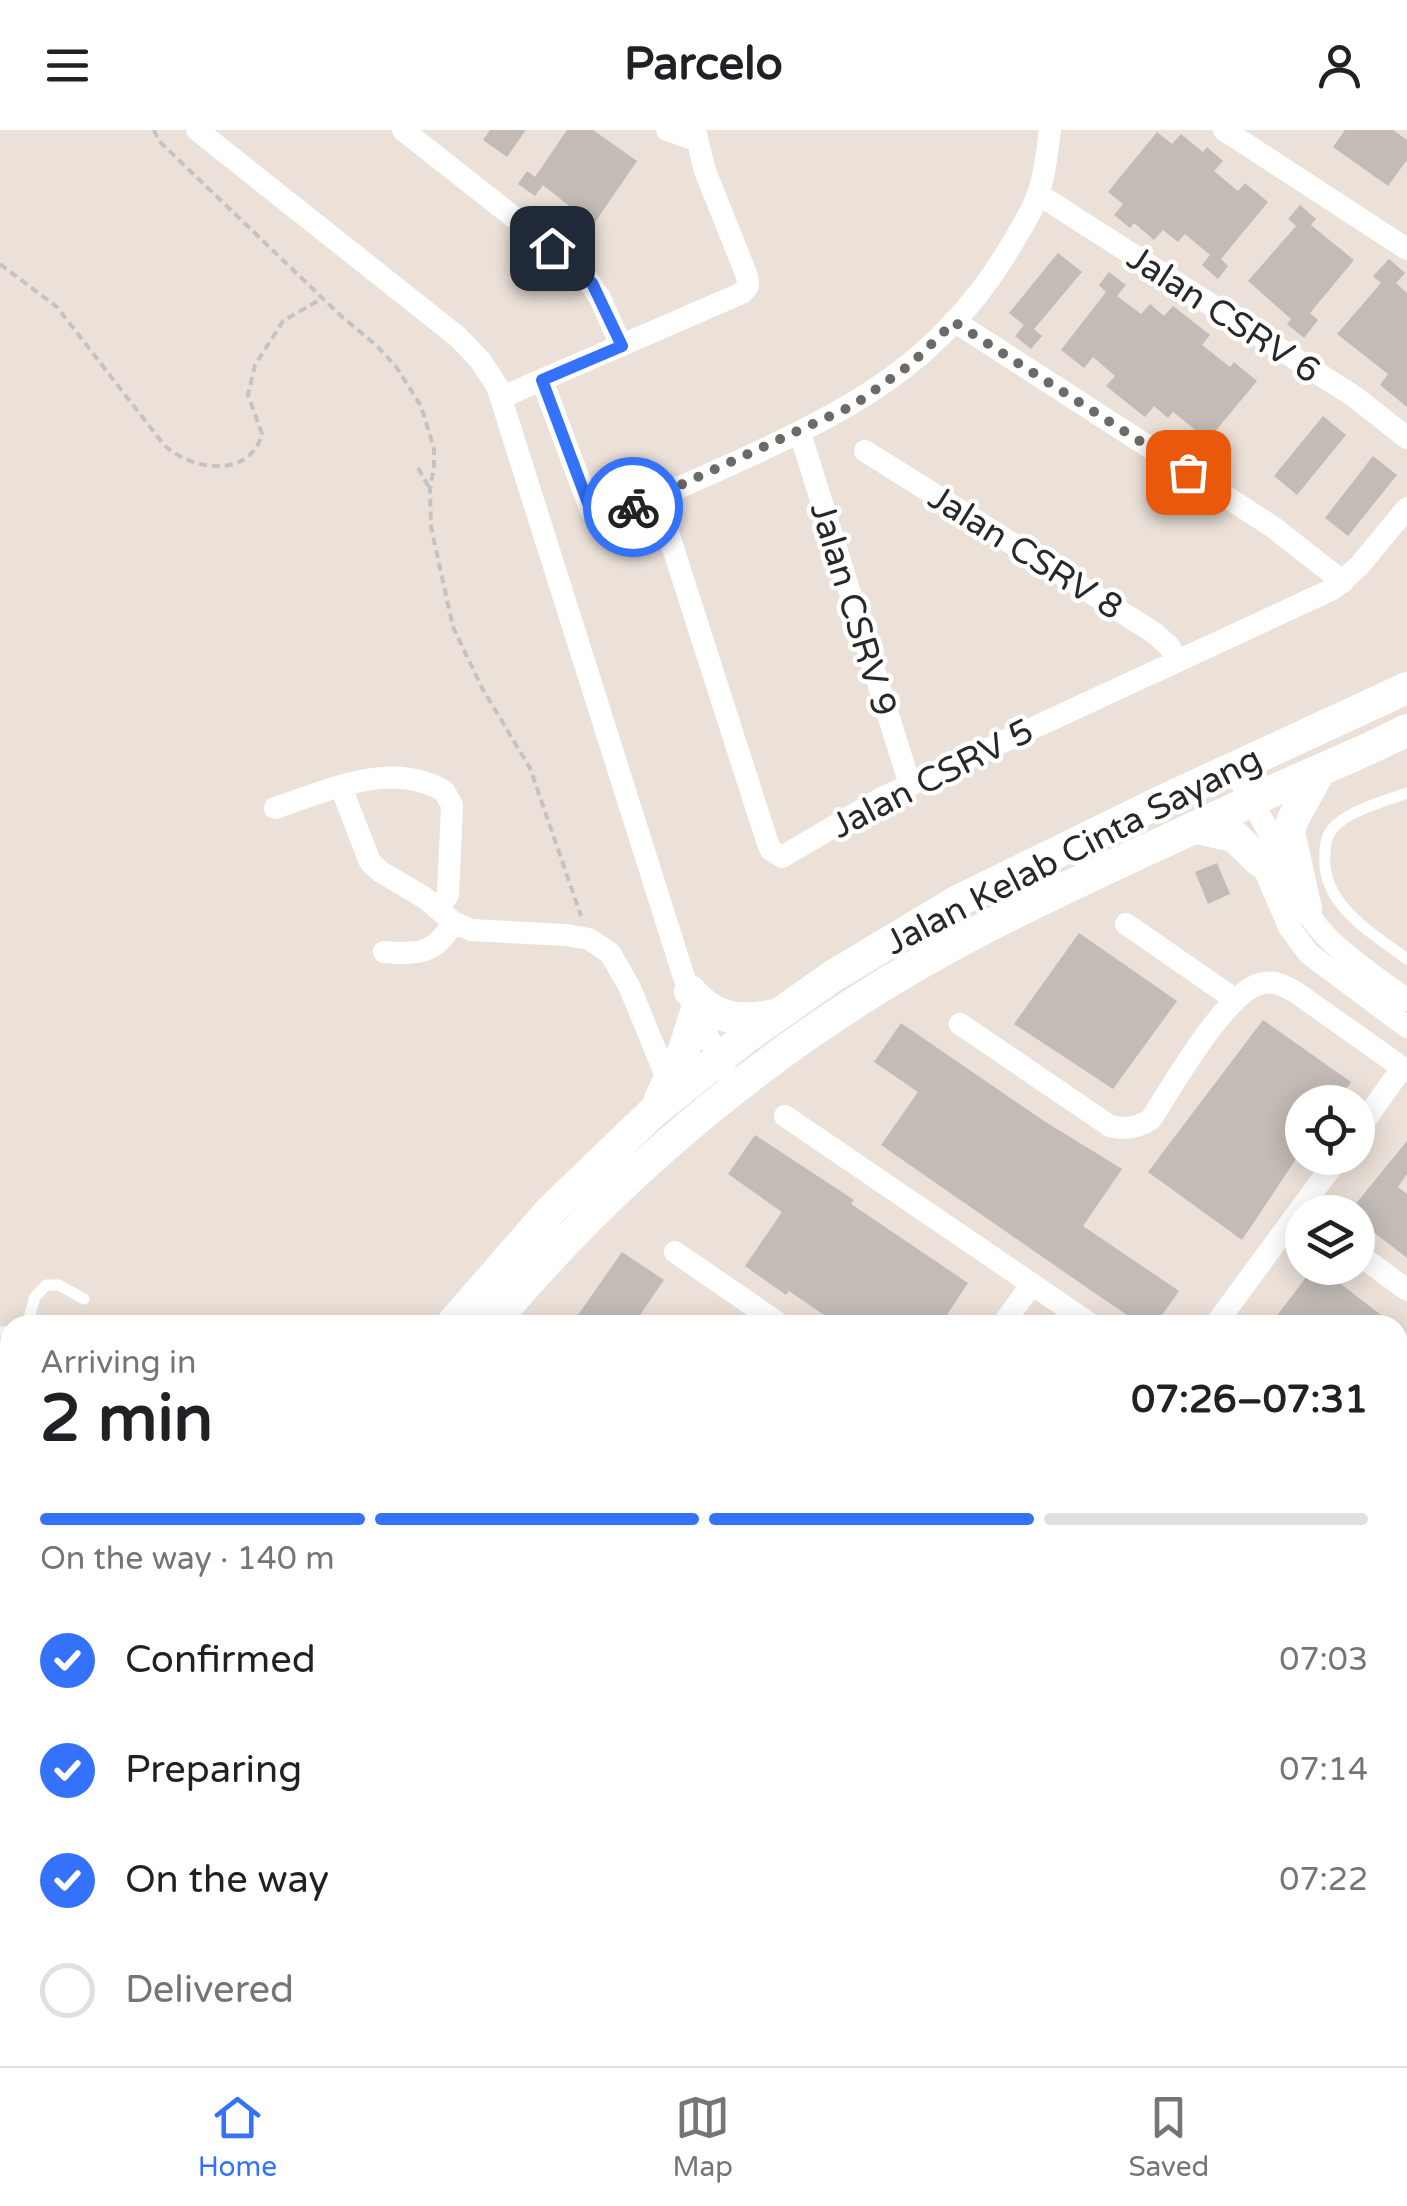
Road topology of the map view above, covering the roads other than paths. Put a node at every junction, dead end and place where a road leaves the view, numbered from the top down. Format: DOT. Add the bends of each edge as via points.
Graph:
graph roads {
  1 [pos="197,130"];
  2 [pos="403,130"];
  3 [pos="667,130"];
  4 [pos="1050,130"];
  5 [pos="1224,130"];
  6 [pos="695,135"];
  7 [pos="1038,194"];
  8 [pos="1407,249"];
  9 [pos="954,322"];
  10 [pos="622,346"];
  11 [pos="542,380"];
  12 [pos="502,397"];
  13 [pos="556,423"];
  14 [pos="800,432"];
  15 [pos="514,436"];
  16 [pos="1407,438"];
  17 [pos="866,451"];
  18 [pos="657,498"];
  19 [pos="1407,508"];
  20 [pos="1342,582"];
  21 [pos="1178,662"];
  22 [pos="1407,688"];
  23 [pos="1405,733"];
  24 [pos="1234,767"];
  25 [pos="1320,770"];
  26 [pos="910,785"];
  27 [pos="341,787"];
  28 [pos="1407,793"];
  29 [pos="1249,802"];
  30 [pos="276,808"];
  31 [pos="1196,828"];
  32 [pos="1260,861"];
  33 [pos="1306,909"];
  34 [pos="446,916"];
  35 [pos="1126,924"];
  36 [pos="384,952"];
  37 [pos="1407,959"];
  38 [pos="1233,998"];
  39 [pos="1407,1000"];
  40 [pos="693,1002"];
  41 [pos="778,1014"];
  42 [pos="960,1024"];
  43 [pos="1407,1026"];
  44 [pos="1407,1037"];
  45 [pos="716,1060"];
  46 [pos="1401,1066"];
  47 [pos="736,1087"];
  48 [pos="661,1098"];
  49 [pos="1375,1105"];
  50 [pos="785,1116"];
  51 [pos="1285,1234"];
  52 [pos="675,1252"];
  53 [pos="1375,1266"];
  54 [pos="1032,1284"];
  55 [pos="1407,1290"];
  56 [pos="84,1299"];
  57 [pos="29,1315"];
  58 [pos="460,1315"];
  59 [pos="500,1315"];
  60 [pos="766,1315"];
  61 [pos="1009,1315"];
  62 [pos="1077,1315"];
  63 [pos="1223,1315"];
  1 -- 12 [label="street" via="458,337"];
  2 -- 10 [label="street" via="582,272"];
  3 -- 6 [label="street"];
  4 -- 7 [label="street"];
  5 -- 8 [label="street"];
  6 -- 10 [label="street" via="748,286"];
  7 -- 9 [label="street" via="998,266"];
  7 -- 16 [label="street, Jalan CSRV 6" via="1356,397"];
  9 -- 14 [label="street" via="884,384"];
  9 -- 20 [label="street" via="1272,527"];
  10 -- 11 [label="street"];
  11 -- 12 [label="street"];
  11 -- 13 [label="street"];
  12 -- 15 [label="street"];
  13 -- 15 [label="street"];
  13 -- 18 [label="street" via="597,516"];
  14 -- 18 [label="street"];
  14 -- 26 [label="street, Jalan CSRV 9"];
  15 -- 40 [label="street"];
  17 -- 21 [label="street, Jalan CSRV 8" via="1153,632"];
  18 -- 26 [label="street, Jalan CSRV 5" via="771,850 788,856"];
  19 -- 20 [label="street, Jalan CSRV 5"];
  20 -- 21 [label="street, Jalan CSRV 5"];
  21 -- 26 [label="street, Jalan CSRV 5"];
  22 -- 24 [label="main road, Jalan Kelab Cinta Sayang"];
  23 -- 25 [label="main road, Jalan Kelab Cinta Sayang"];
  24 -- 29 [label="street"];
  24 -- 41 [label="main road, Jalan Kelab Cinta Sayang" via="923,920"];
  25 -- 29 [label="main road, Jalan Kelab Cinta Sayang"];
  25 -- 33 [label="main road" via="1289,832"];
  27 -- 30 [label="street"];
  27 -- 34 [label="street" via="370,862"];
  27 -- 34 [label="street" via="383,776 448,795"];
  28 -- 37 [label="lane" via="1336,824 1324,859 1341,905"];
  29 -- 31 [label="main road, Jalan Kelab Cinta Sayang"];
  29 -- 32 [label="street"];
  29 -- 33 [label="street"];
  31 -- 32 [label="main road" via="1234,836"];
  31 -- 47 [label="main road, Jalan Kelab Cinta Sayang" via="918,964"];
  32 -- 43 [label="street" via="1309,954"];
  33 -- 39 [label="street" via="1328,939"];
  34 -- 36 [label="street" via="439,943 425,952"];
  34 -- 48 [label="street" via="471,930 542,932 589,940 610,953"];
  35 -- 38 [label="street"];
  38 -- 42 [label="street" via="1151,1119 1126,1129 1110,1126"];
  38 -- 46 [label="street" via="1266,982 1281,984"];
  40 -- 41 [label="main road" via="747,1020"];
  40 -- 45 [label="street"];
  40 -- 48 [label="main road" via="689,1038"];
  41 -- 45 [label="main road, Jalan Kelab Cinta Sayang"];
  44 -- 46 [label="street"];
  45 -- 47 [label="street"];
  45 -- 48 [label="main road, Jalan Kelab Cinta Sayang"];
  46 -- 49 [label="street"];
  47 -- 59 [label="main road, Jalan Kelab Cinta Sayang" via="583,1223"];
  48 -- 58 [label="main road, Jalan Kelab Cinta Sayang"];
  50 -- 54 [label="street"];
  51 -- 63 [label="street"];
  52 -- 60 [label="street"];
  53 -- 55 [label="street"];
  54 -- 61 [label="street"];
  54 -- 62 [label="street"];
  56 -- 57 [label="lane" via="46,1285"];
}
